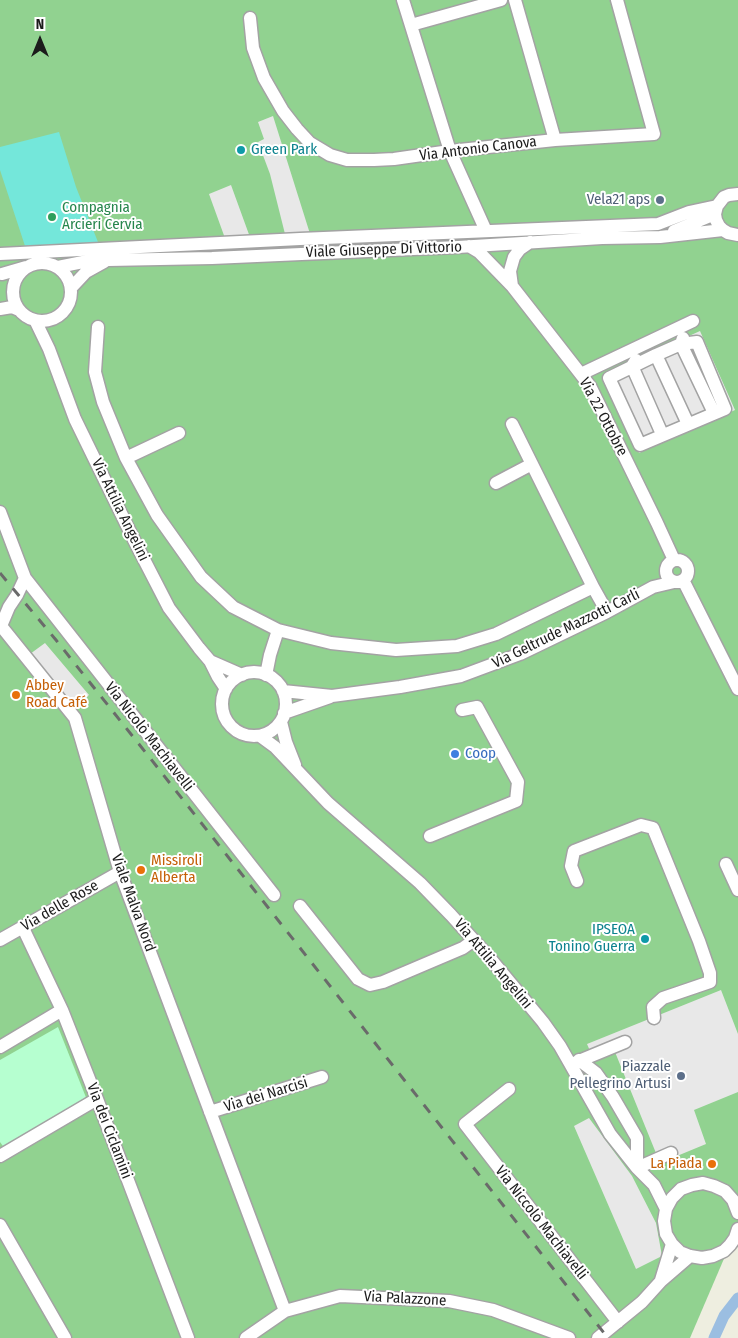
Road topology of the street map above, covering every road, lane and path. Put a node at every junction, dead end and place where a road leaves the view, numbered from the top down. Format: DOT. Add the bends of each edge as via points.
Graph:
graph roads {
  1 [pos="403,0"];
  2 [pos="501,0"];
  3 [pos="515,0"];
  4 [pos="617,0"];
  5 [pos="250,18"];
  6 [pos="411,25"];
  7 [pos="555,140"];
  8 [pos="450,150"];
  9 [pos="737,191"];
  10 [pos="716,210"];
  11 [pos="723,230"];
  12 [pos="486,231"];
  13 [pos="601,232"];
  14 [pos="738,235"];
  15 [pos="342,237"];
  16 [pos="660,237"];
  17 [pos="300,239"];
  18 [pos="530,242"];
  19 [pos="210,244"];
  20 [pos="469,246"];
  21 [pos="343,251"];
  22 [pos="301,253"];
  23 [pos="0,254"];
  24 [pos="212,258"];
  25 [pos="108,260"];
  26 [pos="27,267"];
  27 [pos="58,268"];
  28 [pos="1,273"];
  29 [pos="14,286"];
  30 [pos="512,286"];
  31 [pos="72,288"];
  32 [pos="0,309"];
  33 [pos="19,310"];
  34 [pos="53,319"];
  35 [pos="34,320"];
  36 [pos="693,321"];
  37 [pos="98,327"];
  38 [pos="678,328"];
  39 [pos="681,344"];
  40 [pos="49,349"];
  41 [pos="632,349"];
  42 [pos="656,355"];
  43 [pos="632,366"];
  44 [pos="581,374"];
  45 [pos="512,424"];
  46 [pos="688,424"];
  47 [pos="179,433"];
  48 [pos="662,434"];
  49 [pos="126,458"];
  50 [pos="532,464"];
  51 [pos="496,483"];
  52 [pos="0,512"];
  53 [pos="674,560"];
  54 [pos="666,570"];
  55 [pos="25,578"];
  56 [pos="678,581"];
  57 [pos="653,586"];
  58 [pos="593,587"];
  59 [pos="607,612"];
  60 [pos="1,626"];
  61 [pos="278,630"];
  62 [pos="210,660"];
  63 [pos="242,675"];
  64 [pos="266,675"];
  65 [pos="226,689"];
  66 [pos="738,689"];
  67 [pos="283,691"];
  68 [pos="332,696"];
  69 [pos="462,710"];
  70 [pos="283,718"];
  71 [pos="260,736"];
  72 [pos="298,772"];
  73 [pos="430,836"];
  74 [pos="726,864"];
  75 [pos="120,872"];
  76 [pos="578,882"];
  77 [pos="738,890"];
  78 [pos="274,895"];
  79 [pos="300,906"];
  80 [pos="23,928"];
  81 [pos="0,940"];
  82 [pos="474,940"];
  83 [pos="62,1010"];
  84 [pos="654,1018"];
  85 [pos="625,1042"];
  86 [pos="0,1047"];
  87 [pos="575,1062"];
  88 [pos="322,1077"];
  89 [pos="509,1089"];
  90 [pos="97,1099"];
  91 [pos="210,1112"];
  92 [pos="670,1153"];
  93 [pos="0,1156"];
  94 [pos="636,1168"];
  95 [pos="654,1185"];
  96 [pos="681,1190"];
  97 [pos="735,1200"];
  98 [pos="666,1209"];
  99 [pos="738,1213"];
  100 [pos="0,1225"];
  101 [pos="737,1238"];
  102 [pos="672,1244"];
  103 [pos="724,1251"];
  104 [pos="738,1254"];
  105 [pos="690,1256"];
  106 [pos="661,1281"];
  107 [pos="285,1311"];
  108 [pos="617,1321"];
  109 [pos="65,1338"];
  110 [pos="188,1338"];
  111 [pos="246,1338"];
  112 [pos="569,1338"];
  113 [pos="591,1338"];
  114 [pos="598,1338"];
  1 -- 6 [label="street"];
  2 -- 6 [label="street"];
  3 -- 7 [label="street"];
  4 -- 7 [label="street, Via Antonio Canova" via="654,134"];
  5 -- 8 [label="street, Via Antonio Canova" via="253,48 273,96 297,129 321,151 337,158 358,160 394,159"];
  6 -- 8 [label="street"];
  7 -- 8 [label="street, Via Antonio Canova"];
  8 -- 12 [label="street"];
  9 -- 10 [label="street" via="724,198"];
  10 -- 11 [label="street"];
  10 -- 13 [label="street, Viale Giuseppe Di Vittorio" via="689,212 658,224"];
  10 -- 16 [label="street, Viale Giuseppe Di Vittorio"];
  11 -- 14 [label="street"];
  11 -- 16 [label="street, Viale Giuseppe Di Vittorio"];
  12 -- 13 [label="street, Viale Giuseppe Di Vittorio"];
  12 -- 15 [label="street, Viale Giuseppe Di Vittorio"];
  13 -- 16 [label="street, Viale Giuseppe Di Vittorio"];
  13 -- 18 [label="street, Viale Giuseppe Di Vittorio"];
  15 -- 17 [label="street, Viale Giuseppe Di Vittorio"];
  15 -- 21 [label="street"];
  17 -- 19 [label="street, Viale Giuseppe Di Vittorio"];
  17 -- 22 [label="street"];
  18 -- 20 [label="street, Viale Giuseppe Di Vittorio"];
  18 -- 30 [label="street" via="514,257 510,271"];
  19 -- 23 [label="street, Viale Giuseppe Di Vittorio"];
  19 -- 24 [label="street"];
  20 -- 21 [label="street, Viale Giuseppe Di Vittorio"];
  20 -- 30 [label="street, Via 22 Ottobre"];
  21 -- 22 [label="street, Viale Giuseppe Di Vittorio"];
  22 -- 24 [label="street, Viale Giuseppe Di Vittorio"];
  24 -- 25 [label="street, Viale Giuseppe Di Vittorio"];
  25 -- 27 [label="street, Viale Giuseppe Di Vittorio"];
  25 -- 31 [label="street, Viale Giuseppe Di Vittorio" via="86,272"];
  26 -- 27 [label="street" via="43,263"];
  26 -- 28 [label="street"];
  26 -- 29 [label="street"];
  27 -- 31 [label="street" via="65,273"];
  28 -- 29 [label="street"];
  29 -- 33 [label="street" via="13,294"];
  30 -- 44 [label="street, Via 22 Ottobre"];
  31 -- 34 [label="street" via="68,307"];
  32 -- 33 [label="street"];
  33 -- 35 [label="street"];
  34 -- 35 [label="street"];
  34 -- 40 [label="street, Via Attilia Angelini"];
  35 -- 40 [label="street, Via Attilia Angelini"];
  36 -- 38 [label="street"];
  37 -- 49 [label="street" via="95,372 102,402"];
  38 -- 39 [label="street" via="683,339"];
  38 -- 41 [label="street"];
  39 -- 42 [label="street"];
  39 -- 46 [label="street" via="698,342 725,409"];
  40 -- 62 [label="street, Via Attilia Angelini" via="75,419 169,608"];
  41 -- 43 [label="street" via="636,360"];
  41 -- 44 [label="street"];
  42 -- 43 [label="street"];
  42 -- 46 [label="street"];
  43 -- 48 [label="street"];
  43 -- 48 [label="street" via="609,378 640,445"];
  44 -- 53 [label="street, Via 22 Ottobre" via="590,386"];
  45 -- 50 [label="street"];
  46 -- 48 [label="street"];
  47 -- 49 [label="street"];
  49 -- 61 [label="street" via="157,515 201,577 233,607"];
  50 -- 51 [label="street"];
  50 -- 58 [label="street"];
  52 -- 55 [label="street"];
  53 -- 54 [label="street"];
  53 -- 56 [label="street" via="686,565 688,573"];
  54 -- 56 [label="street" via="668,578"];
  54 -- 57 [label="street, Via Geltrude Mazzotti Carli"];
  55 -- 60 [label="street, Viale Malva Nord"];
  55 -- 78 [label="street, Via Nicolò Machiavelli"];
  56 -- 57 [label="street, Via Geltrude Mazzotti Carli"];
  56 -- 66 [label="street"];
  57 -- 59 [label="street, Via Geltrude Mazzotti Carli"];
  58 -- 59 [label="street"];
  58 -- 61 [label="street" via="496,634 457,646 396,650 331,643"];
  59 -- 68 [label="street, Via Geltrude Mazzotti Carli" via="520,654 461,676"];
  60 -- 75 [label="street, Viale Malva Nord" via="75,718"];
  61 -- 64 [label="street"];
  62 -- 63 [label="street, Via Attilia Angelini"];
  62 -- 65 [label="street, Via Attilia Angelini"];
  63 -- 64 [label="street"];
  63 -- 65 [label="street"];
  64 -- 67 [label="street"];
  65 -- 71 [label="street" via="222,706 228,723 242,734"];
  67 -- 68 [label="street, Via Geltrude Mazzotti Carli"];
  67 -- 70 [label="street" via="286,706"];
  68 -- 70 [label="street, Via Geltrude Mazzotti Carli"];
  69 -- 73 [label="street" via="478,706 518,782 516,802"];
  70 -- 71 [label="street" via="275,728"];
  70 -- 72 [label="street, Via Attilia Angelini" via="286,742"];
  71 -- 72 [label="street, Via Attilia Angelini"];
  72 -- 82 [label="street, Via Attilia Angelini" via="328,803 420,883"];
  74 -- 77 [label="street"];
  75 -- 80 [label="street, Via delle Rose"];
  75 -- 91 [label="street, Viale Malva Nord"];
  76 -- 84 [label="street" via="571,866 574,851 641,825 653,828 710,973 710,982 663,998 653,1007"];
  79 -- 82 [label="street" via="358,979 370,985 463,948"];
  80 -- 81 [label="street, Via delle Rose"];
  80 -- 83 [label="street, Via dei Ciclamini"];
  82 -- 87 [label="street, Via Attilia Angelini"];
  83 -- 86 [label="street"];
  83 -- 90 [label="street, Via dei Ciclamini"];
  85 -- 87 [label="street"];
  87 -- 94 [label="street, Via Attilia Angelini" via="610,1134"];
  87 -- 94 [label="street" via="596,1072 637,1138"];
  88 -- 91 [label="street, Via dei Narcisi"];
  89 -- 108 [label="street, Via Niccolò Machiavelli" via="464,1124"];
  90 -- 93 [label="street"];
  90 -- 110 [label="street, Via dei Ciclamini"];
  91 -- 107 [label="street, Viale Malva Nord"];
  92 -- 94 [label="street"];
  94 -- 95 [label="street, Via Attilia Angelini"];
  95 -- 96 [label="street"];
  95 -- 98 [label="street, Via Attilia Angelini"];
  96 -- 97 [label="street" via="703,1183 725,1191"];
  96 -- 98 [label="street"];
  97 -- 99 [label="street"];
  98 -- 102 [label="street" via="666,1234"];
  100 -- 109 [label="street"];
  101 -- 103 [label="street"];
  102 -- 105 [label="street"];
  102 -- 106 [label="street"];
  103 -- 104 [label="street"];
  103 -- 105 [label="street" via="702,1258"];
  105 -- 106 [label="street"];
  106 -- 108 [label="street" via="642,1302"];
  107 -- 111 [label="street, Via Palazzone"];
  107 -- 112 [label="street, Via Palazzone" via="340,1296 449,1301 493,1310"];
  108 -- 113 [label="street"];
  108 -- 114 [label="street"];
}
